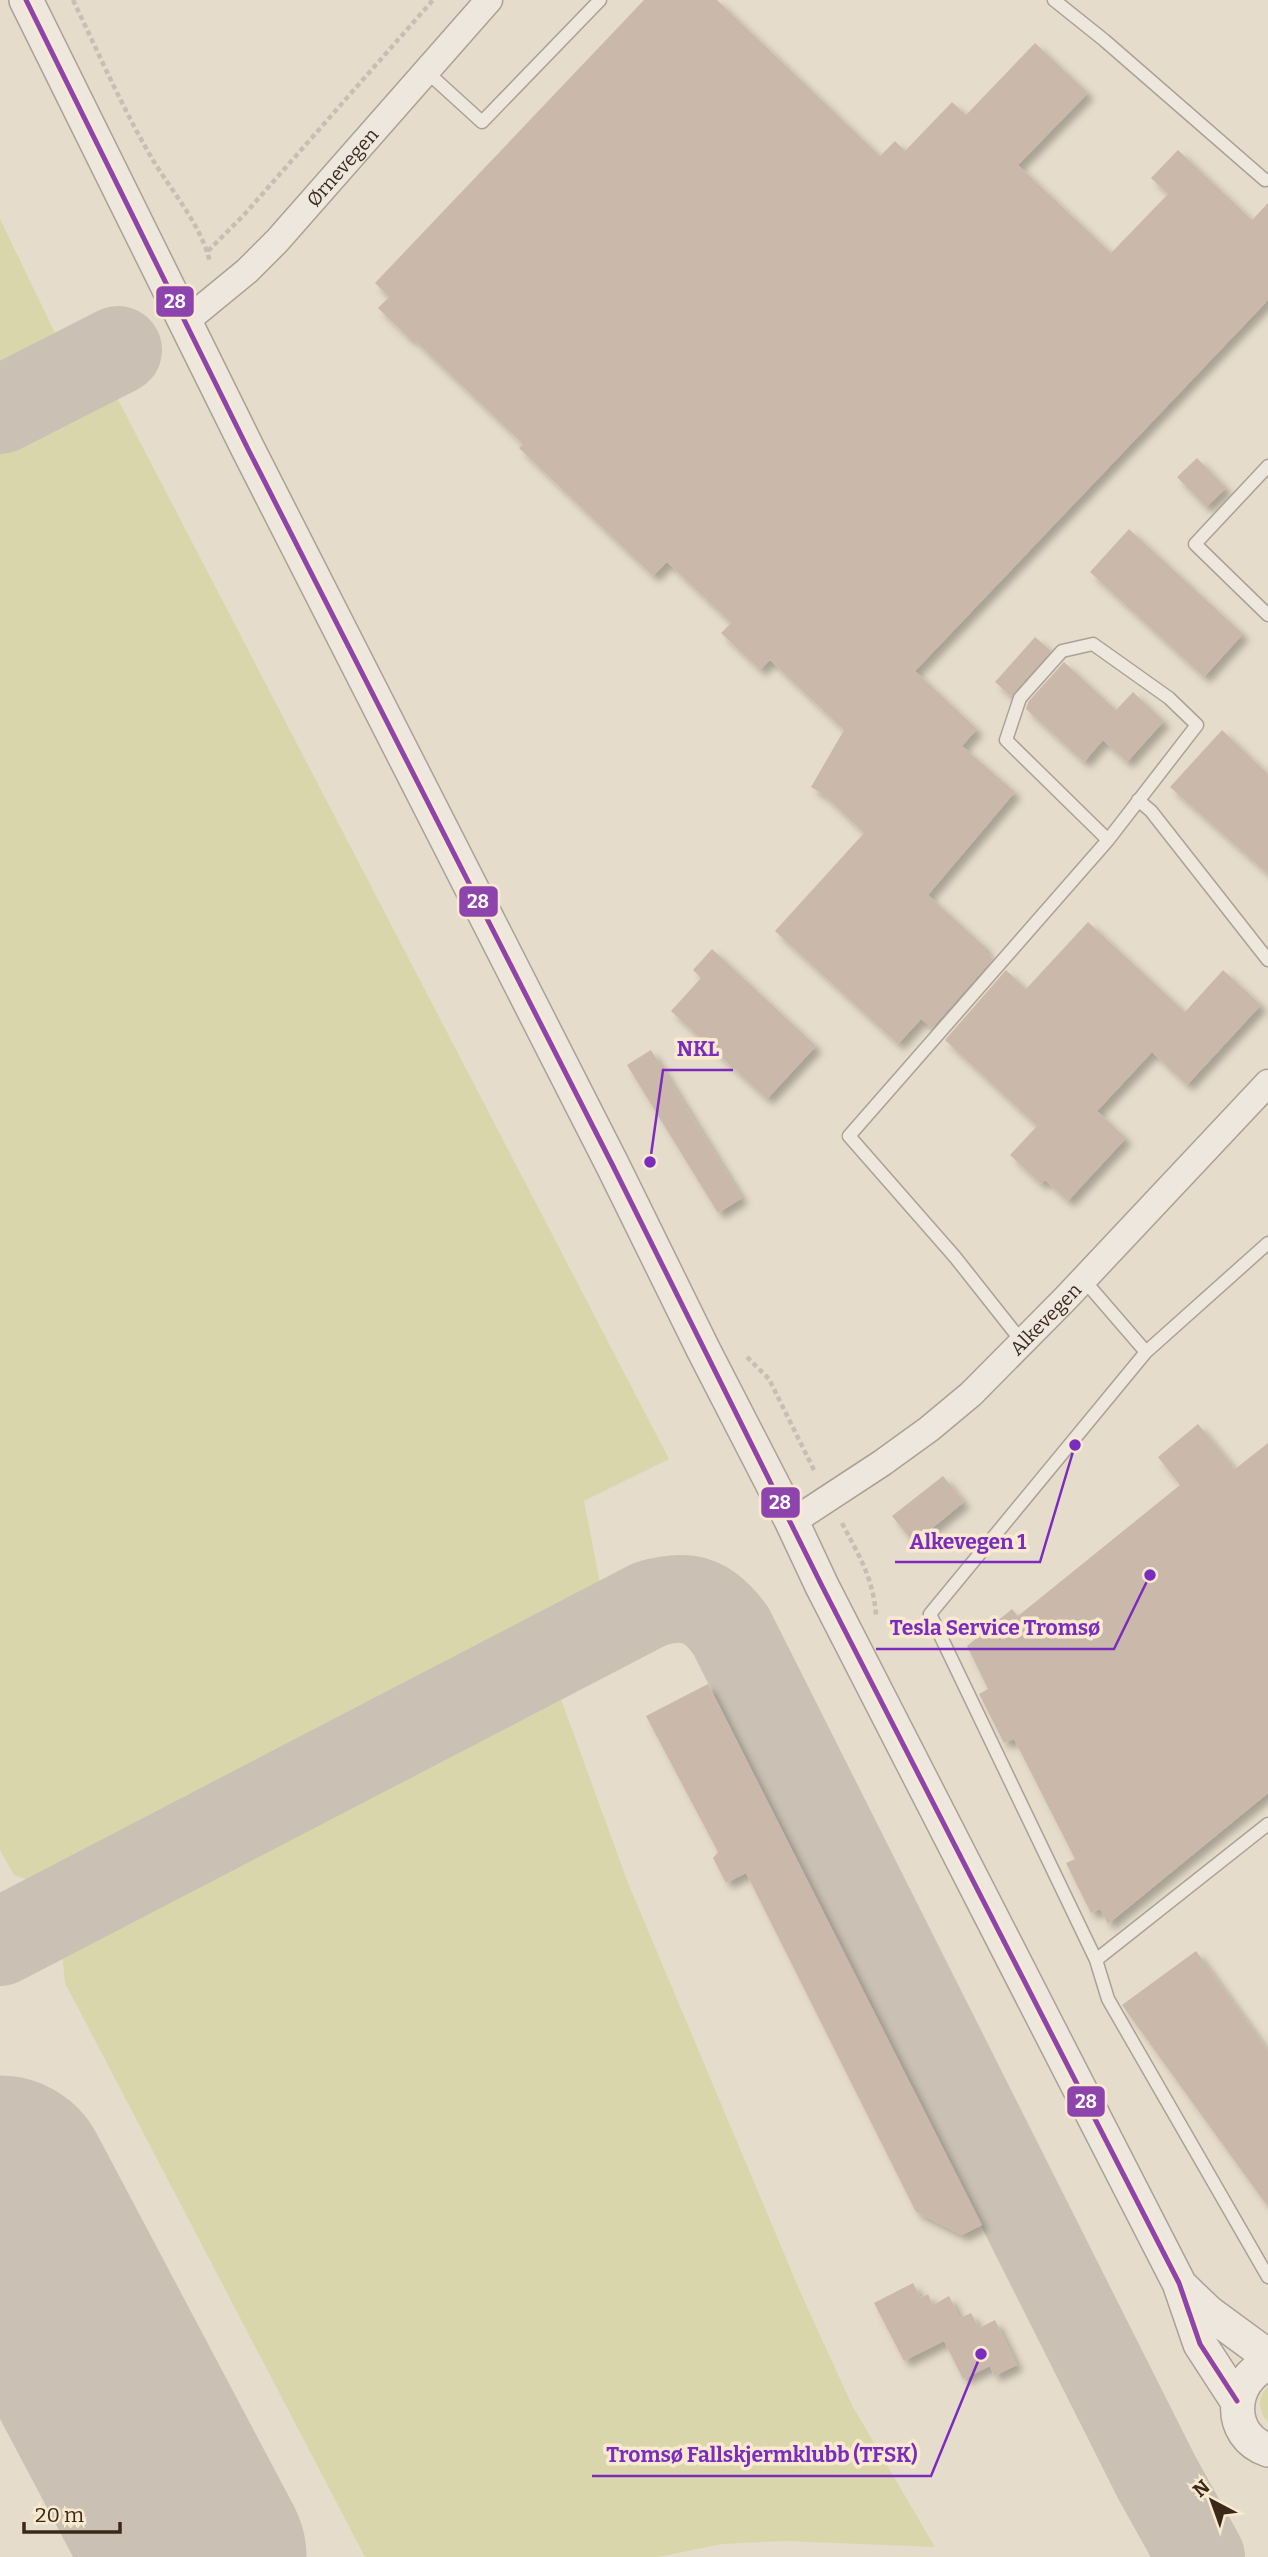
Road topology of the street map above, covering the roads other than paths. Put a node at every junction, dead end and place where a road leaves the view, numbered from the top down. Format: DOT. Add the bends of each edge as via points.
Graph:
graph roads {
  1 [pos="26,0"];
  2 [pos="489,0"];
  3 [pos="600,0"];
  4 [pos="1054,0"];
  5 [pos="428,72"];
  6 [pos="1265,180"];
  7 [pos="186,321"];
  8 [pos="1268,466"];
  9 [pos="1268,615"];
  10 [pos="1138,800"];
  11 [pos="1108,840"];
  12 [pos="1268,960"];
  13 [pos="1268,1083"];
  14 [pos="1268,1243"];
  15 [pos="1083,1279"];
  16 [pos="1023,1343"];
  17 [pos="1146,1352"];
  18 [pos="792,1522"];
  19 [pos="1268,1824"];
  20 [pos="1096,1960"];
  21 [pos="1268,2277"];
  22 [pos="1179,2283"];
  23 [pos="1268,2356"];
  24 [pos="1268,2364"];
  25 [pos="1237,2401"];
  26 [pos="1266,2455"];
  1 -- 7 [label="street"];
  2 -- 5 [label="street, Ørnevegen"];
  3 -- 5 [label="lane" via="482,122"];
  4 -- 6 [label="lane"];
  5 -- 7 [label="street, Ørnevegen" via="277,241"];
  7 -- 18 [label="street"];
  8 -- 9 [label="lane" via="1195,544"];
  10 -- 11 [label="lane"];
  10 -- 11 [label="lane" via="1196,724 1169,698 1093,644 1062,651 1020,698 1006,740"];
  10 -- 12 [label="lane"];
  11 -- 16 [label="lane" via="849,1136"];
  13 -- 15 [label="street, Alkevegen"];
  14 -- 17 [label="lane"];
  15 -- 16 [label="street, Alkevegen"];
  15 -- 17 [label="lane"];
  16 -- 18 [label="street, Alkevegen" via="929,1429"];
  17 -- 20 [label="lane" via="930,1614"];
  18 -- 22 [label="street"];
  19 -- 20 [label="lane"];
  20 -- 21 [label="lane" via="1108,1999"];
  22 -- 23 [label="street" via="1208,2312"];
  22 -- 25 [label="street" via="1200,2344"];
  24 -- 25 [label="street" via="1249,2376"];
  25 -- 26 [label="street" via="1242,2429"];
}
